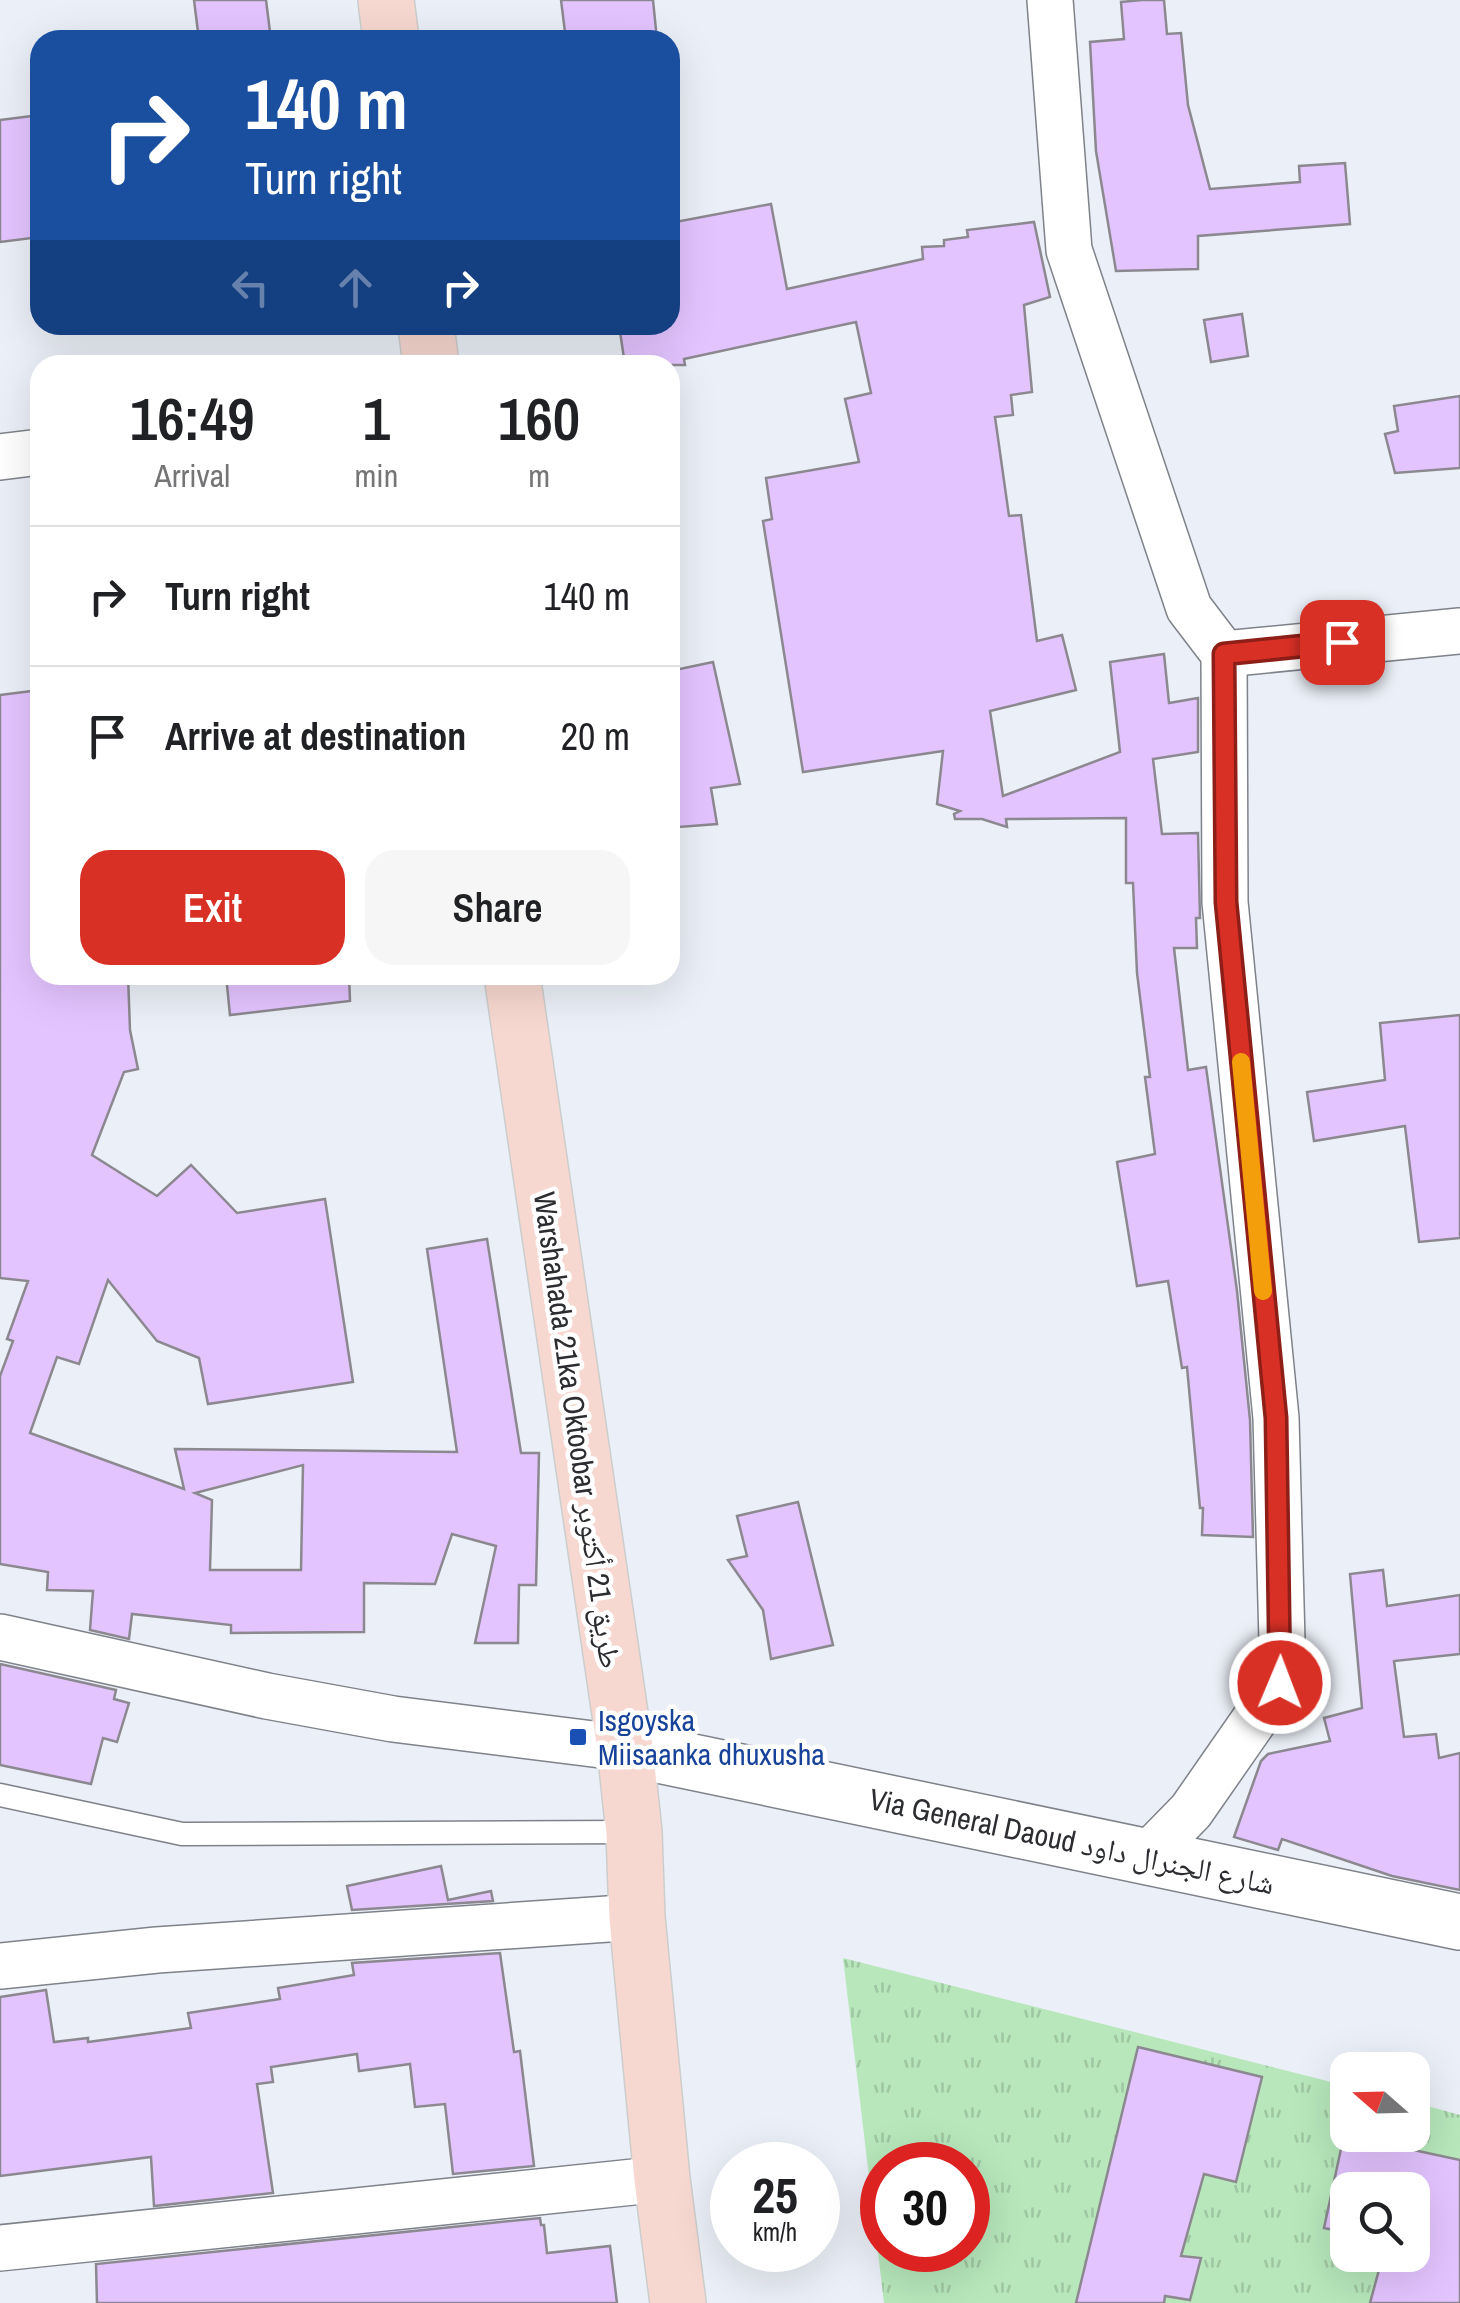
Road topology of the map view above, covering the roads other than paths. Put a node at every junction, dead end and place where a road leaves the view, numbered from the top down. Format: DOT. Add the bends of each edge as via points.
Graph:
graph roads {
  1 [pos="386,0"];
  2 [pos="1050,0"];
  3 [pos="389,30"];
  4 [pos="30,453"];
  5 [pos="0,457"];
  6 [pos="1460,631"];
  7 [pos="1224,654"];
  8 [pos="513,985"];
  9 [pos="0,1637"];
  10 [pos="625,1748"];
  11 [pos="0,1795"];
  12 [pos="634,1832"];
  13 [pos="1146,1856"];
  14 [pos="637,1917"];
  15 [pos="1460,1922"];
  16 [pos="0,1966"];
  17 [pos="662,2179"];
  18 [pos="0,2248"];
  19 [pos="678,2303"];
  1 -- 3 [label="main road"];
  2 -- 7 [label="street" via="1070,250 1188,608"];
  4 -- 5 [label="street"];
  6 -- 7 [label="street"];
  7 -- 13 [label="street" via="1226,902 1276,1418 1280,1683 1192,1811"];
  8 -- 10 [label="main road, Warshahada 21ka Oktoobar طريق 21 أكتوبر"];
  9 -- 10 [label="street" via="303,1702"];
  10 -- 12 [label="main road, Warshahada 21ka Oktoobar طريق 21 أكتوبر"];
  10 -- 13 [label="main road, Via General Daoud شارع الجنرال داود"];
  11 -- 12 [label="lane" via="182,1834"];
  12 -- 14 [label="main road, Warshahada 21ka Oktoobar طريق 21 أكتوبر"];
  13 -- 15 [label="main road, Via General Daoud شارع الجنرال داود"];
  14 -- 16 [label="street"];
  14 -- 17 [label="main road, Warshahada 21ka Oktoobar طريق 21 أكتوبر"];
  17 -- 18 [label="street"];
  17 -- 19 [label="main road, Warshahada 21ka Oktoobar طريق 21 أكتوبر"];
}
